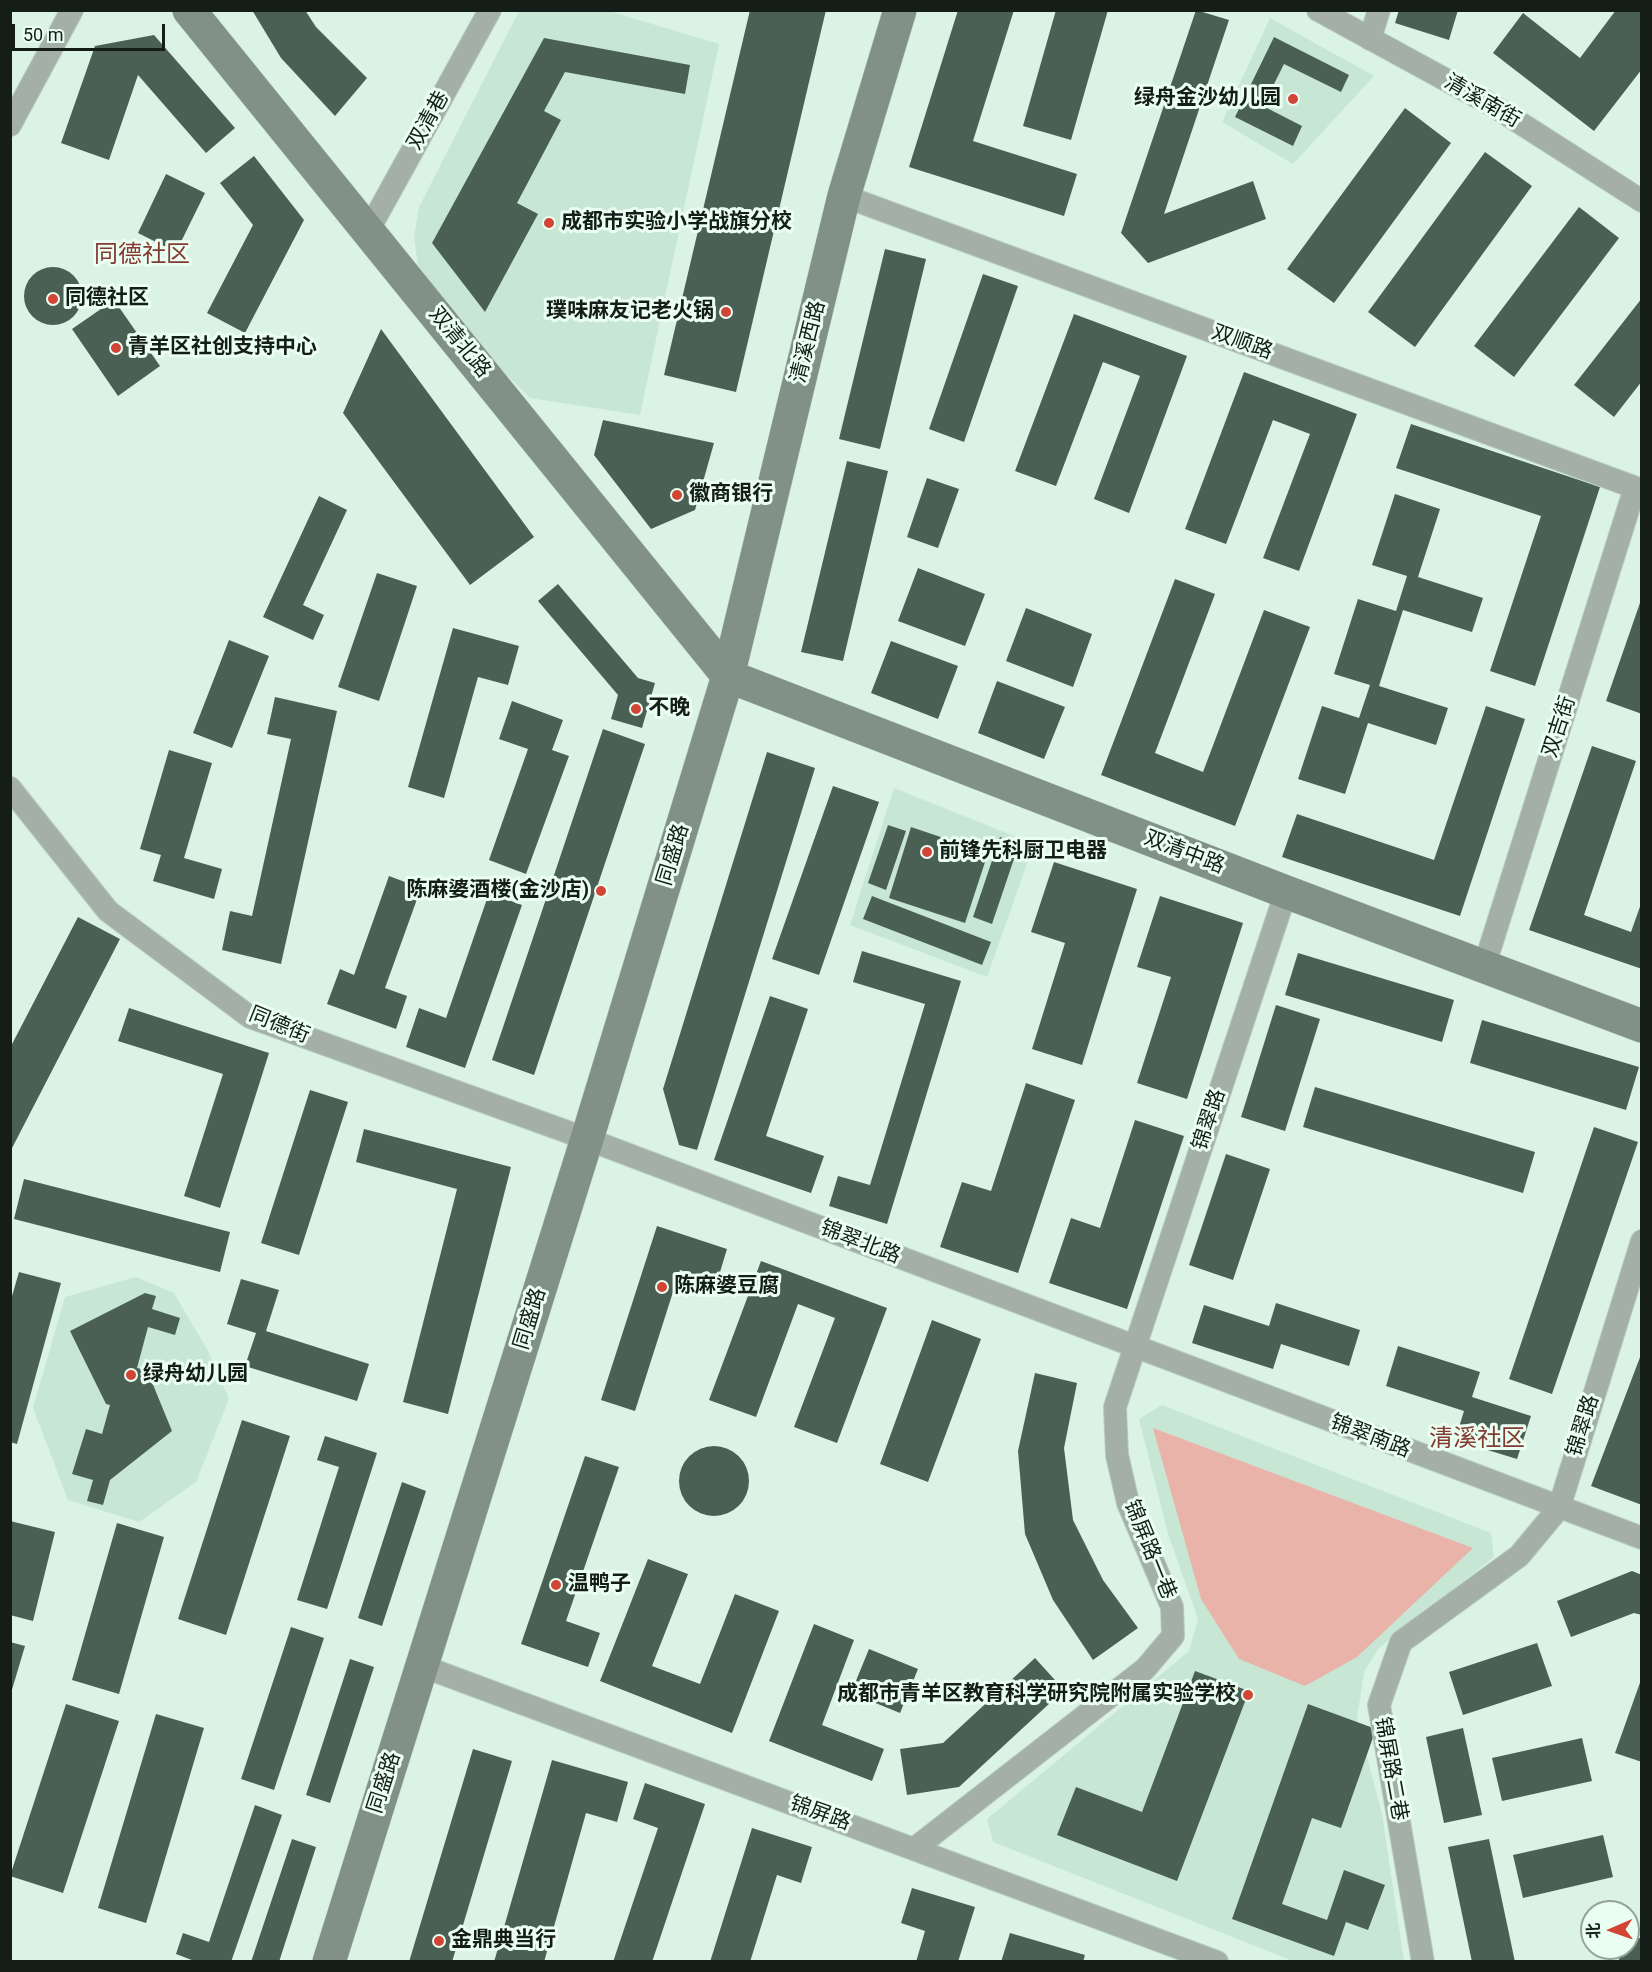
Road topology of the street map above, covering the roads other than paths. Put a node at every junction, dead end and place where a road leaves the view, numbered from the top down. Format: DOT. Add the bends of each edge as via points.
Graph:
graph roads {
  1 [pos="72,10"];
  2 [pos="189,10"];
  3 [pos="490,10"];
  4 [pos="900,10"];
  5 [pos="1318,10"];
  6 [pos="1379,10"];
  7 [pos="1370,39"];
  8 [pos="10,125"];
  9 [pos="844,196"];
  10 [pos="1641,201"];
  11 [pos="368,231"];
  12 [pos="1638,489"];
  13 [pos="728,676"];
  14 [pos="10,788"];
  15 [pos="1286,892"];
  16 [pos="1484,967"];
  17 [pos="1641,1026"];
  18 [pos="587,1139"];
  19 [pos="1641,1240"];
  20 [pos="1133,1347"];
  21 [pos="1559,1508"];
  22 [pos="1641,1538"];
  23 [pos="422,1666"];
  24 [pos="914,1849"];
  25 [pos="1185,1956"];
  26 [pos="329,1962"];
  27 [pos="1217,1962"];
  28 [pos="1423,1962"];
  1 -- 8 [label="street"];
  2 -- 11 [label="street, 双清北路"];
  3 -- 11 [label="street, 双清巷"];
  4 -- 9 [label="street, 清溪西路"];
  5 -- 7 [label="street, 清溪南街"];
  6 -- 7 [label="street"];
  7 -- 10 [label="street, 清溪南街" via="1492,105"];
  9 -- 12 [label="street, 双顺路"];
  9 -- 13 [label="street, 清溪西路"];
  11 -- 13 [label="street, 双清北路"];
  12 -- 16 [label="street, 双吉街"];
  13 -- 15 [label="street, 双清中路"];
  13 -- 18 [label="street, 同盛路"];
  14 -- 18 [label="street, 同德街" via="108,911 250,1017"];
  15 -- 16 [label="street, 双清中路"];
  15 -- 20 [label="street, 锦翠路"];
  16 -- 17 [label="street, 双清中路"];
  18 -- 20 [label="street, 锦翠北路"];
  18 -- 23 [label="street, 同盛路"];
  19 -- 21 [label="street, 锦翠路"];
  20 -- 21 [label="street, 锦翠南路"];
  20 -- 24 [label="street, 锦屏路一巷" via="1115,1407 1117,1455 1128,1503 1172,1607 1173,1636 1145,1669"];
  21 -- 22 [label="street, 锦翠南路"];
  21 -- 28 [label="street, 锦屏路二巷" via="1520,1556 1401,1642 1379,1705"];
  23 -- 24 [label="street, 锦屏路"];
  23 -- 26 [label="street, 同盛路"];
  24 -- 25 [label="street, 锦屏路"];
  25 -- 27 [label="street, 锦屏路"];
}
